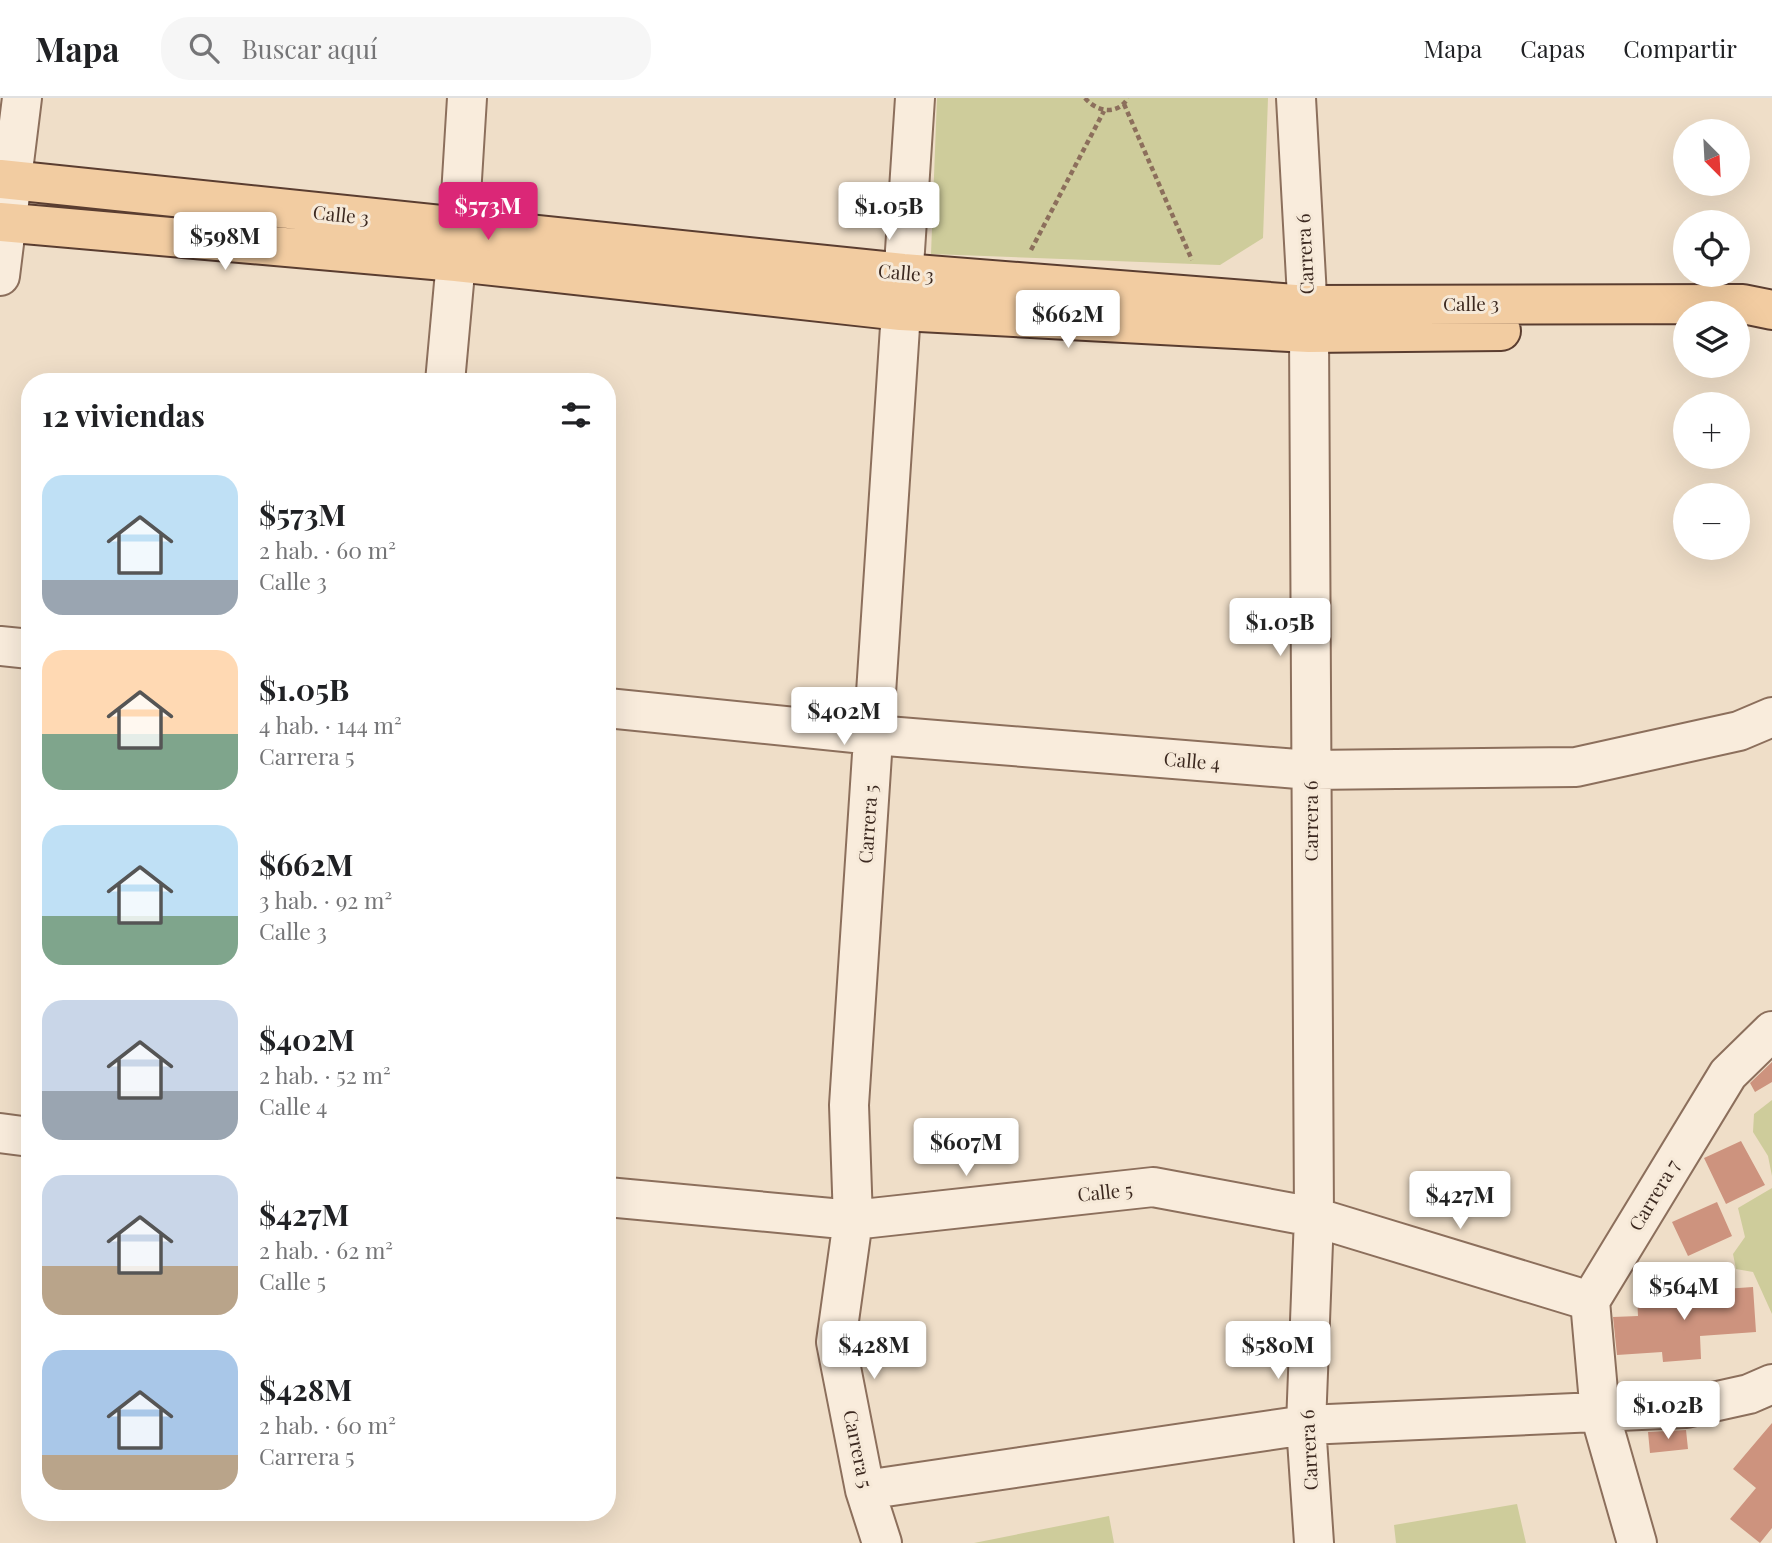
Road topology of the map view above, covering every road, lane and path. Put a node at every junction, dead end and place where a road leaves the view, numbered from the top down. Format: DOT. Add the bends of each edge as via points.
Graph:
graph roads {
  1 [pos="22,98"];
  2 [pos="467,98"];
  3 [pos="915,98"];
  4 [pos="1086,98"];
  5 [pos="1128,98"];
  6 [pos="1296,98"];
  7 [pos="1124,104"];
  8 [pos="1104,111"];
  9 [pos="6,180"];
  10 [pos="3,223"];
  11 [pos="458,245"];
  12 [pos="903,273"];
  13 [pos="0,276"];
  14 [pos="1014,282"];
  15 [pos="1208,296"];
  16 [pos="1772,310"];
  17 [pos="901,311"];
  18 [pos="1308,319"];
  19 [pos="1772,320"];
  20 [pos="1750,325"];
  21 [pos="1673,328"];
  22 [pos="446,373"];
  23 [pos="0,646"];
  24 [pos="21,648"];
  25 [pos="616,709"];
  26 [pos="1772,717"];
  27 [pos="874,735"];
  28 [pos="1310,770"];
  29 [pos="1772,1031"];
  30 [pos="0,1133"];
  31 [pos="21,1136"];
  32 [pos="616,1198"];
  33 [pos="1314,1217"];
  34 [pos="853,1220"];
  35 [pos="1590,1301"];
  36 [pos="1772,1384"];
  37 [pos="1600,1414"];
  38 [pos="1306,1425"];
  39 [pos="865,1490"];
  40 [pos="882,1543"];
  41 [pos="1314,1543"];
  42 [pos="1637,1543"];
  1 -- 9 [label="street"];
  2 -- 11 [label="street"];
  3 -- 12 [label="street, Carrera 5"];
  4 -- 8 [label="path"];
  5 -- 7 [label="path"];
  6 -- 18 [label="street, Carrera 6"];
  7 -- 8 [label="path"];
  7 -- 15 [label="path"];
  8 -- 14 [label="path"];
  9 -- 10 [label="street"];
  9 -- 11 [label="main road, Calle 3"];
  10 -- 11 [label="main road, Calle 3"];
  10 -- 13 [label="street"];
  11 -- 12 [label="main road, Calle 3"];
  11 -- 17 [label="main road, Calle 3"];
  11 -- 22 [label="street"];
  12 -- 14 [label="main road, Calle 3"];
  12 -- 17 [label="street, Carrera 5"];
  14 -- 15 [label="main road, Calle 3"];
  15 -- 18 [label="main road, Calle 3"];
  16 -- 18 [label="main road, Calle 3" via="1743,304"];
  17 -- 18 [label="main road, Calle 3"];
  17 -- 27 [label="street, Carrera 5"];
  18 -- 21 [label="main road, Calle 3"];
  18 -- 28 [label="street, Carrera 6"];
  19 -- 20 [label="main road"];
  23 -- 24 [label="street"];
  25 -- 27 [label="street, Calle 4"];
  26 -- 28 [label="street, Calle 4" via="1739,730 1576,767"];
  27 -- 28 [label="street, Calle 4"];
  27 -- 34 [label="street, Carrera 5" via="849,1105"];
  28 -- 33 [label="street, Carrera 6"];
  29 -- 35 [label="street, Carrera 7" via="1728,1074"];
  30 -- 31 [label="street"];
  32 -- 34 [label="street, Calle 5"];
  33 -- 34 [label="street, Calle 5" via="1153,1186"];
  33 -- 35 [label="street, Calle 5"];
  33 -- 38 [label="street, Carrera 6"];
  34 -- 39 [label="street, Carrera 5" via="835,1342"];
  35 -- 37 [label="street"];
  36 -- 37 [label="street" via="1686,1408"];
  37 -- 38 [label="street"];
  37 -- 42 [label="street"];
  38 -- 39 [label="street"];
  38 -- 41 [label="street, Carrera 6"];
  39 -- 40 [label="street, Carrera 5"];
}
